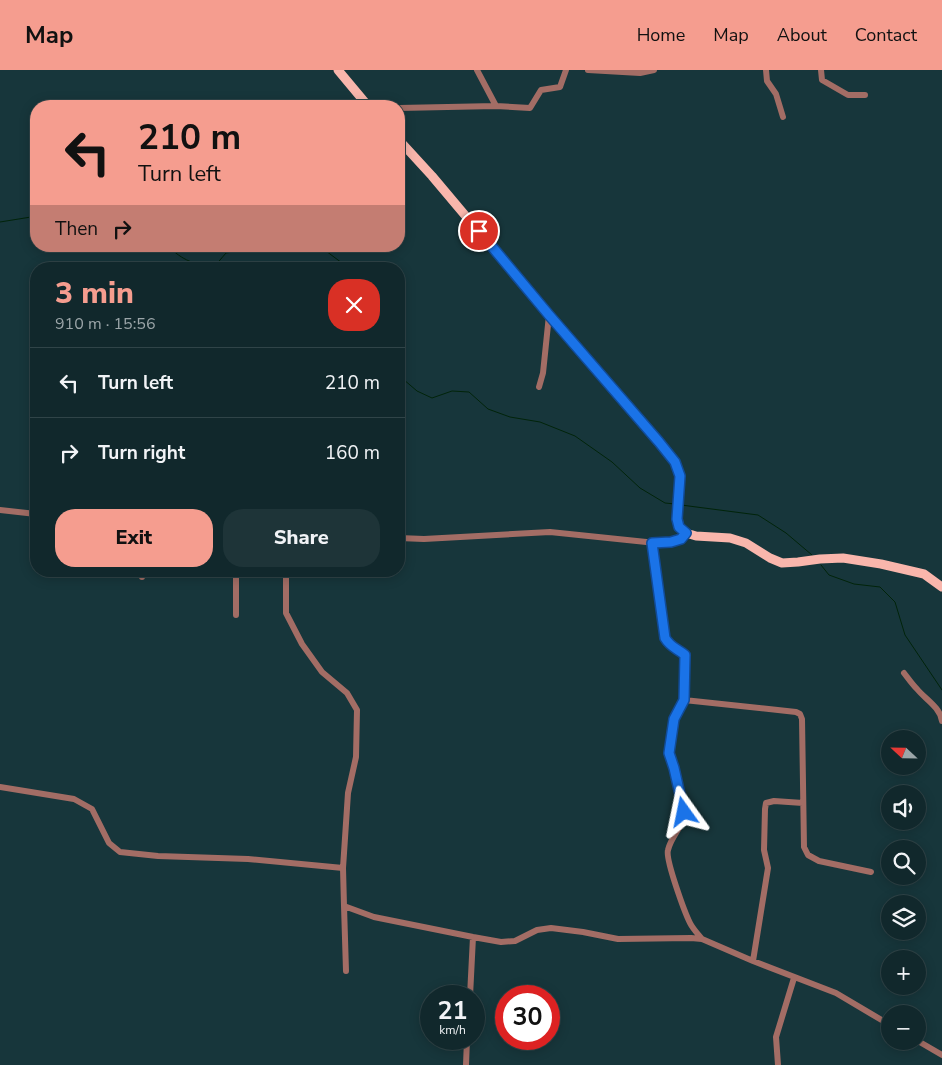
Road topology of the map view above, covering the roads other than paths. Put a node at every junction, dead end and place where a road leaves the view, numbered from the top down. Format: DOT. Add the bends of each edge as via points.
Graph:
graph roads {
  1 [pos="338,70"];
  2 [pos="477,70"];
  3 [pos="566,70"];
  4 [pos="588,70"];
  5 [pos="654,70"];
  6 [pos="766,70"];
  7 [pos="821,70"];
  8 [pos="865,95"];
  9 [pos="363,100"];
  10 [pos="496,106"];
  11 [pos="405,108"];
  12 [pos="783,117"];
  13 [pos="405,147"];
  14 [pos="549,315"];
  15 [pos="539,387"];
  16 [pos="0,510"];
  17 [pos="30,513"];
  18 [pos="686,533"];
  19 [pos="405,538"];
  20 [pos="652,543"];
  21 [pos="236,577"];
  22 [pos="286,577"];
  23 [pos="942,587"];
  24 [pos="236,615"];
  25 [pos="904,672"];
  26 [pos="684,700"];
  27 [pos="942,721"];
  28 [pos="0,787"];
  29 [pos="803,803"];
  30 [pos="343,868"];
  31 [pos="871,872"];
  32 [pos="344,906"];
  33 [pos="473,937"];
  34 [pos="702,939"];
  35 [pos="753,961"];
  36 [pos="346,971"];
  37 [pos="794,978"];
  38 [pos="471,985"];
  39 [pos="881,1020"];
  40 [pos="926,1046"];
  41 [pos="467,1050"];
  42 [pos="942,1055"];
  43 [pos="466,1065"];
  44 [pos="778,1065"];
  1 -- 9 [label="main road"];
  2 -- 10 [label="street"];
  3 -- 10 [label="street" via="560,87 541,90 530,108"];
  4 -- 5 [label="street" via="640,73"];
  6 -- 12 [label="street" via="767,81 776,94"];
  7 -- 8 [label="street" via="822,80 848,95"];
  10 -- 11 [label="street"];
  13 -- 14 [label="main road"];
  14 -- 15 [label="street"];
  14 -- 18 [label="main road" via="675,462 680,476 679,527"];
  16 -- 17 [label="street"];
  18 -- 20 [label="street" via="681,539 671,542"];
  18 -- 23 [label="main road" via="730,538 782,563 843,558 881,564 924,574"];
  19 -- 20 [label="street" via="550,532"];
  20 -- 26 [label="street" via="665,638 669,645 685,655"];
  21 -- 24 [label="street"];
  22 -- 30 [label="street" via="286,613 302,644 322,672 347,693 357,710 356,757 348,793"];
  25 -- 27 [label="street" via="937,709"];
  26 -- 29 [label="street" via="800,714"];
  26 -- 34 [label="street" via="674,719 669,753 685,816 667,852 686,914"];
  28 -- 30 [label="street" via="74,798 92,809 109,842 120,852"];
  29 -- 31 [label="street" via="804,847 808,855 819,861"];
  29 -- 35 [label="street" via="766,803 764,850 768,868"];
  30 -- 32 [label="street"];
  32 -- 33 [label="street" via="374,917"];
  32 -- 36 [label="street"];
  33 -- 34 [label="street" via="515,941 537,930 551,928 618,939"];
  33 -- 38 [label="street"];
  34 -- 35 [label="street"];
  35 -- 37 [label="street"];
  37 -- 39 [label="street" via="836,993"];
  37 -- 44 [label="street" via="776,1037"];
  40 -- 42 [label="street"];
  41 -- 43 [label="street"];
}
